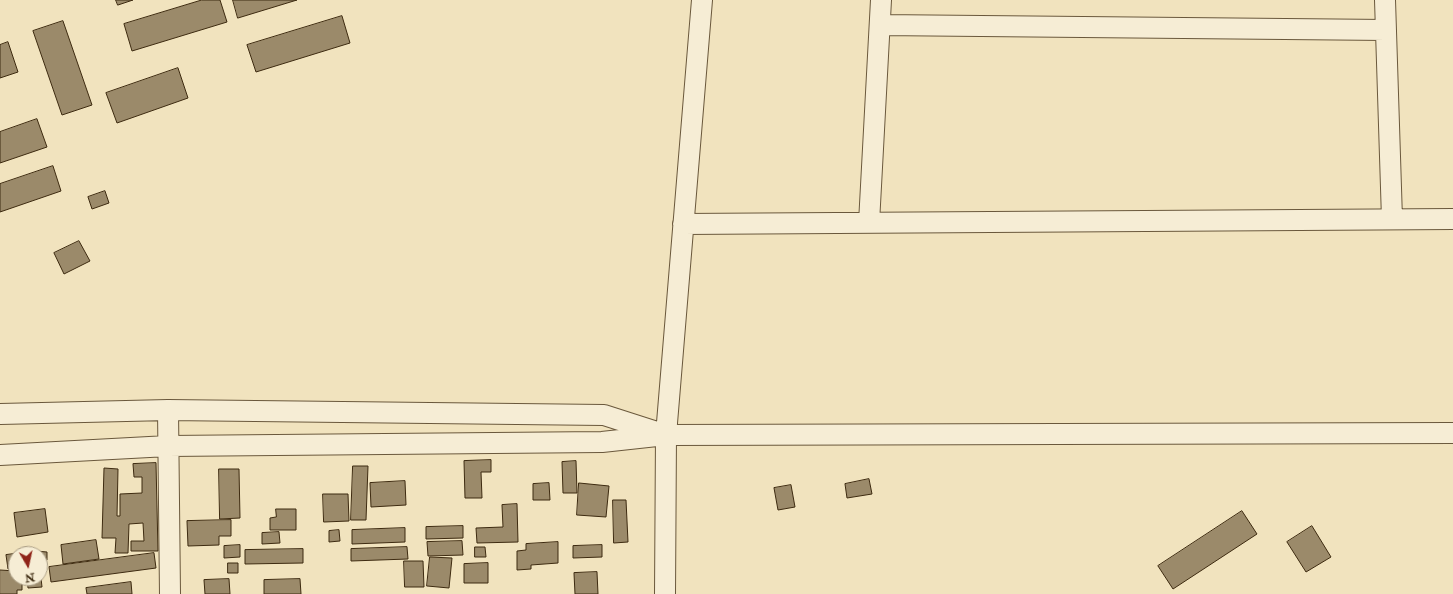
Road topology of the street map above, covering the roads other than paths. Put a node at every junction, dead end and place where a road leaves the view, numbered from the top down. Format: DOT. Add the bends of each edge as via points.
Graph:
graph roads {
  1 [pos="702,0"];
  2 [pos="881,0"];
  3 [pos="1385,0"];
  4 [pos="880,25"];
  5 [pos="1386,30"];
  6 [pos="1392,219"];
  7 [pos="1453,219"];
  8 [pos="869,223"];
  9 [pos="683,224"];
  10 [pos="168,410"];
  11 [pos="0,414"];
  12 [pos="1453,433"];
  13 [pos="666,435"];
  14 [pos="168,446"];
  15 [pos="0,455"];
  16 [pos="170,594"];
  17 [pos="665,594"];
  1 -- 9 [label="street"];
  2 -- 4 [label="street"];
  3 -- 5 [label="street"];
  4 -- 5 [label="street"];
  4 -- 8 [label="street"];
  5 -- 6 [label="street"];
  6 -- 7 [label="street"];
  6 -- 8 [label="street"];
  8 -- 9 [label="street"];
  9 -- 13 [label="street"];
  10 -- 11 [label="street"];
  10 -- 13 [label="street" via="604,415"];
  10 -- 14 [label="street"];
  12 -- 13 [label="street"];
  13 -- 14 [label="street" via="602,442"];
  13 -- 17 [label="street"];
  14 -- 15 [label="street"];
  14 -- 16 [label="street"];
}
